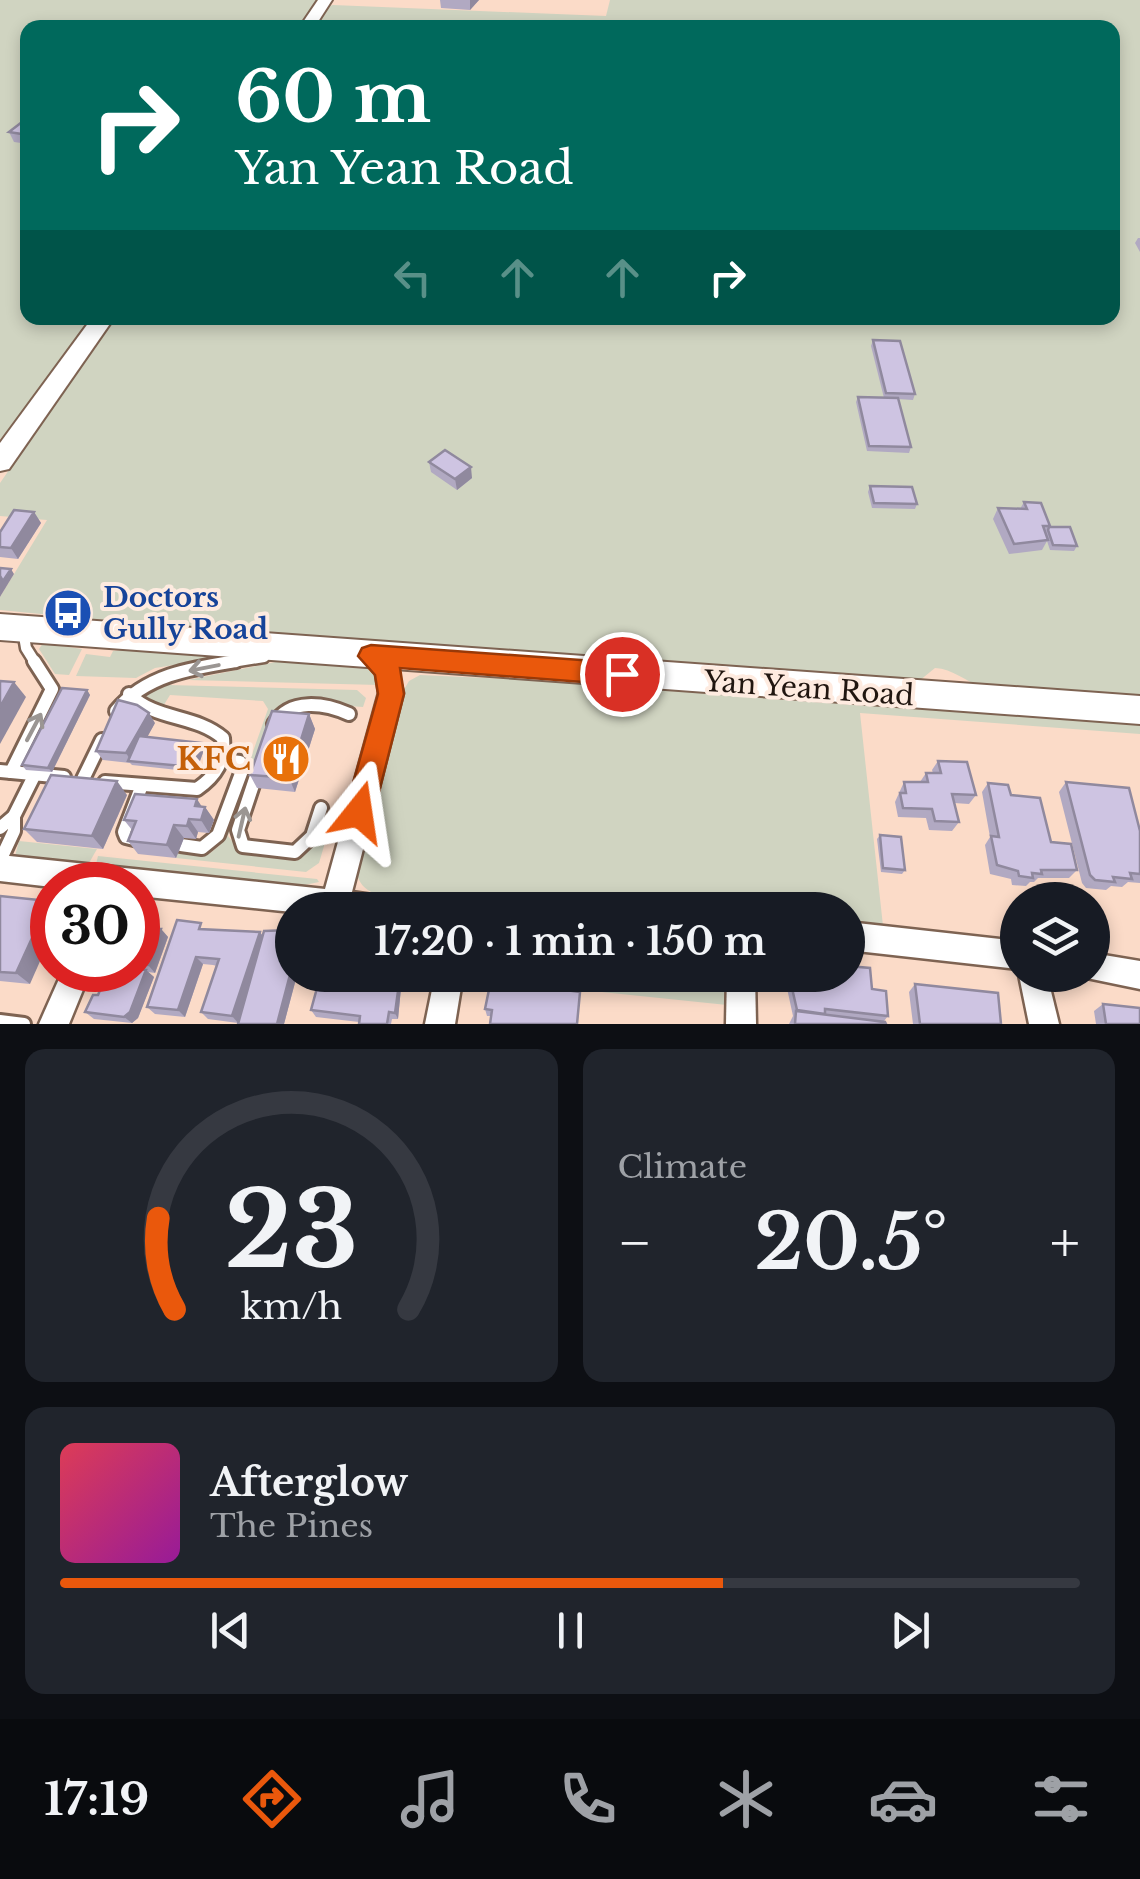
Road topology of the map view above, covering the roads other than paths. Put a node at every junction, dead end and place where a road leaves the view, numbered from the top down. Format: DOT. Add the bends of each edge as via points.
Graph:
graph roads {
  1 [pos="99,325"];
  2 [pos="0,462"];
  3 [pos="12,628"];
  4 [pos="300,651"];
  5 [pos="371,656"];
  6 [pos="448,661"];
  7 [pos="129,694"];
  8 [pos="391,694"];
  9 [pos="1140,710"];
  10 [pos="349,714"];
  11 [pos="271,734"];
  12 [pos="264,752"];
  13 [pos="222,760"];
  14 [pos="5,772"];
  15 [pos="35,774"];
  16 [pos="83,779"];
  17 [pos="142,785"];
  18 [pos="321,808"];
  19 [pos="14,816"];
  20 [pos="0,828"];
  21 [pos="143,842"];
  22 [pos="181,846"];
  23 [pos="0,864"];
  24 [pos="30,869"];
  25 [pos="160,886"];
  26 [pos="338,892"];
  27 [pos="275,897"];
  28 [pos="865,938"];
  29 [pos="1000,953"];
  30 [pos="1110,970"];
  31 [pos="1140,976"];
  32 [pos="68,992"];
  33 [pos="446,992"];
  34 [pos="741,992"];
  35 [pos="1037,992"];
  36 [pos="0,1021"];
  37 [pos="24,1024"];
  38 [pos="54,1024"];
  39 [pos="440,1024"];
  40 [pos="742,1024"];
  41 [pos="1044,1024"];
  1 -- 2 [label="main road"];
  3 -- 4 [label="main road, Yan Yean Road"];
  14 -- 3 [label="lane, one-way" via="52,689"];
  4 -- 5 [label="main road, Yan Yean Road"];
  4 -- 7 [label="lane, one-way" via="172,674"];
  5 -- 6 [label="main road, Yan Yean Road"];
  5 -- 8 [label="street" via="388,670"];
  6 -- 8 [label="street" via="406,675"];
  6 -- 9 [label="main road, Yan Yean Road"];
  7 -- 13 [label="lane" via="154,712 215,730 224,742"];
  7 -- 16 [label="lane"];
  8 -- 26 [label="street"];
  10 -- 11 [label="lane" via="290,706"];
  18 -- 12 [label="lane, one-way" via="312,836 295,852 243,846 238,830"];
  13 -- 17 [label="lane" via="197,789"];
  13 -- 22 [label="lane" via="243,764 218,835 202,848"];
  14 -- 15 [label="lane"];
  15 -- 16 [label="lane"];
  15 -- 19 [label="lane"];
  16 -- 17 [label="lane"];
  17 -- 21 [label="lane" via="124,832"];
  19 -- 20 [label="lane"];
  19 -- 23 [label="lane"];
  23 -- 24 [label="street"];
  25 -- 27 [label="street"];
  28 -- 29 [label="street"];
  30 -- 31 [label="street"];
  32 -- 38 [label="street"];
  33 -- 39 [label="street"];
  34 -- 40 [label="street"];
  35 -- 41 [label="street"];
  36 -- 37 [label="lane"];
}
